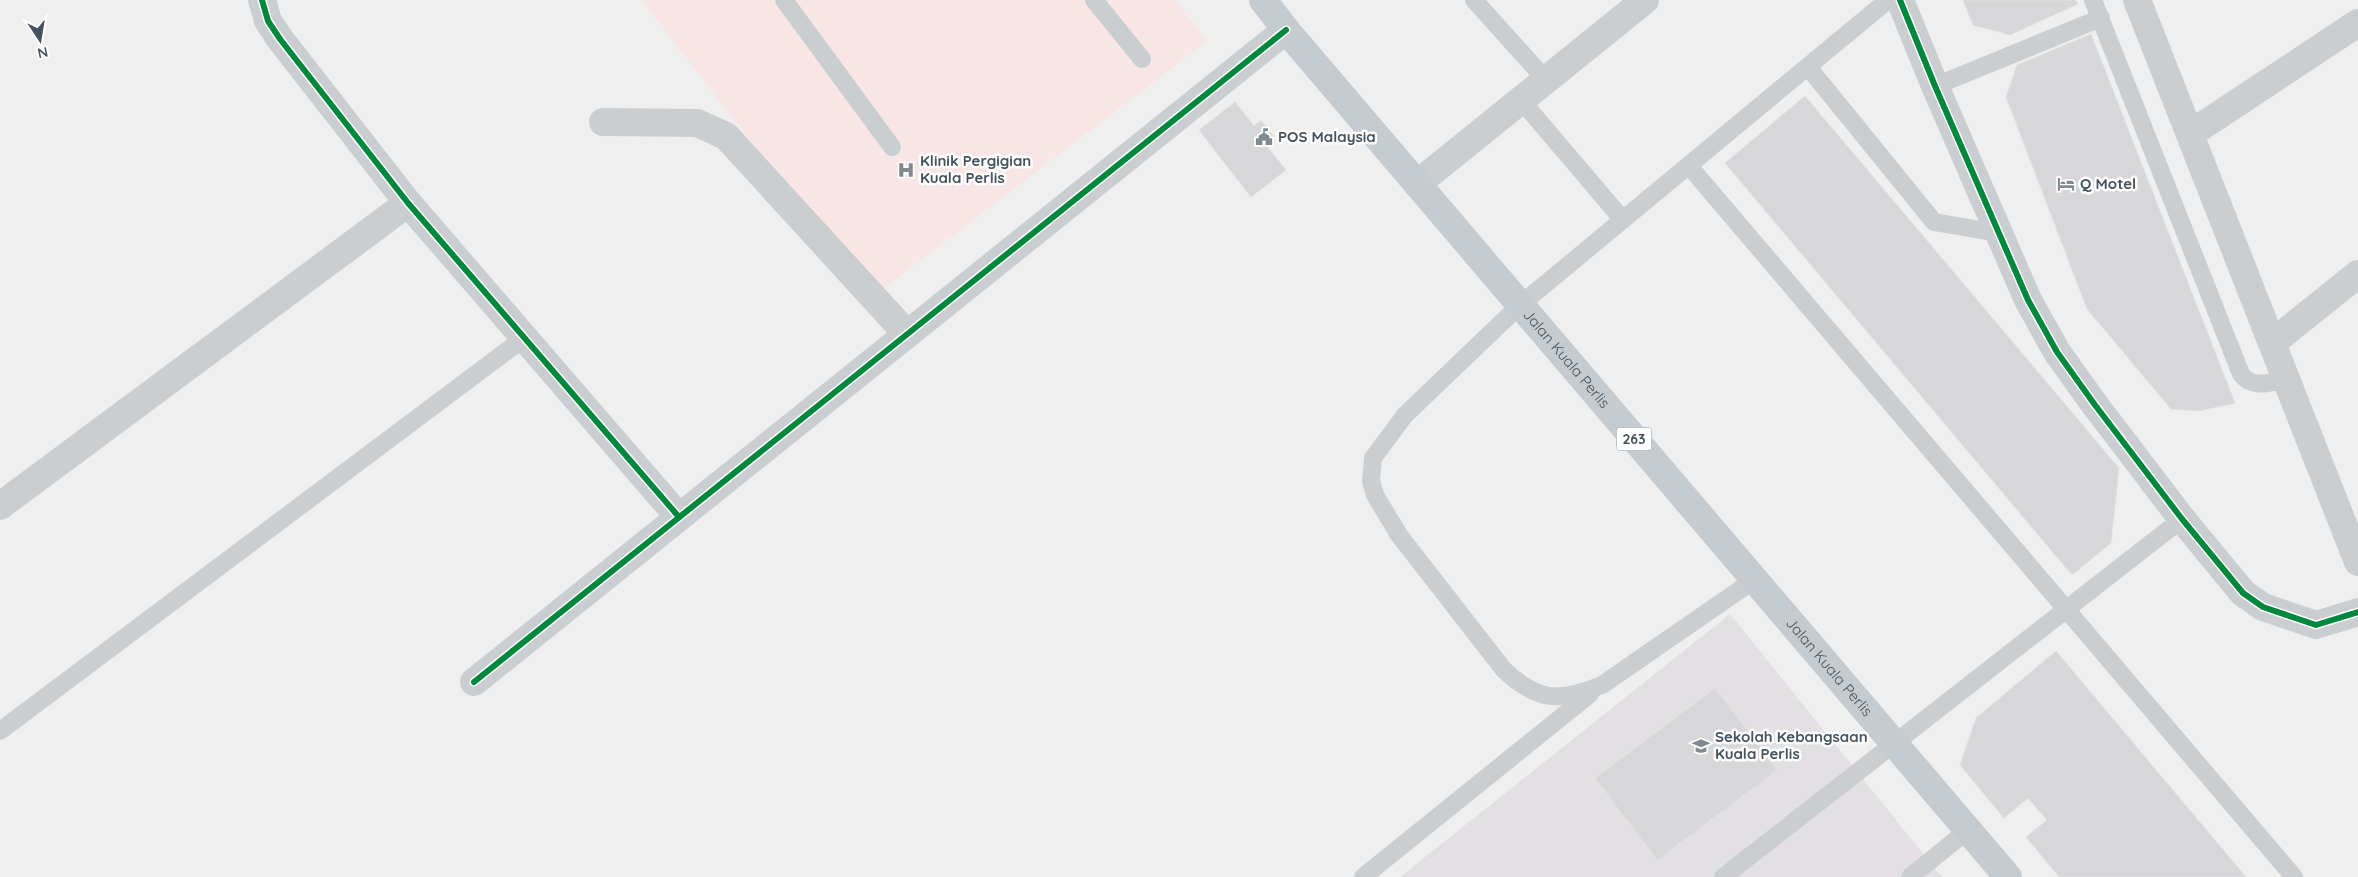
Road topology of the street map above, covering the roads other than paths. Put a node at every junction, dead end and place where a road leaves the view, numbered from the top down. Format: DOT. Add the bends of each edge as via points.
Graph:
graph roads {
  1 [pos="262,0"];
  2 [pos="784,0"];
  3 [pos="1094,0"];
  4 [pos="1263,0"];
  5 [pos="1474,0"];
  6 [pos="1645,0"];
  7 [pos="1888,0"];
  8 [pos="1900,0"];
  9 [pos="2093,0"];
  10 [pos="2137,0"];
  11 [pos="2100,18"];
  12 [pos="2358,23"];
  13 [pos="1286,30"];
  14 [pos="1142,59"];
  15 [pos="1808,67"];
  16 [pos="1546,80"];
  17 [pos="1935,86"];
  18 [pos="1521,100"];
  19 [pos="603,122"];
  20 [pos="2190,134"];
  21 [pos="892,147"];
  22 [pos="1689,166"];
  23 [pos="1417,184"];
  24 [pos="408,203"];
  25 [pos="1623,220"];
  26 [pos="1998,233"];
  27 [pos="2358,274"];
  28 [pos="1520,306"];
  29 [pos="907,334"];
  30 [pos="524,338"];
  31 [pos="2272,343"];
  32 [pos="2286,379"];
  33 [pos="0,506"];
  34 [pos="679,518"];
  35 [pos="2182,519"];
  36 [pos="2358,562"];
  37 [pos="1754,580"];
  38 [pos="2066,610"];
  39 [pos="2358,612"];
  40 [pos="474,682"];
  41 [pos="1602,685"];
  42 [pos="0,731"];
  43 [pos="1893,744"];
  44 [pos="1968,830"];
  45 [pos="1363,877"];
  46 [pos="1723,877"];
  47 [pos="1910,877"];
  48 [pos="2008,877"];
  49 [pos="2294,877"];
  1 -- 24 [label="street" via="268,21 280,39"];
  2 -- 21 [label="lane"];
  3 -- 14 [label="lane"];
  4 -- 13 [label="main road, Jalan Kuala Perlis / 263"];
  5 -- 16 [label="lane"];
  6 -- 16 [label="street"];
  7 -- 15 [label="lane"];
  8 -- 17 [label="street"];
  9 -- 11 [label="lane"];
  10 -- 20 [label="street"];
  11 -- 17 [label="lane"];
  11 -- 32 [label="lane" via="2241,374 2246,380 2260,385"];
  12 -- 20 [label="street"];
  13 -- 23 [label="main road, Jalan Kuala Perlis / 263"];
  13 -- 29 [label="street"];
  15 -- 22 [label="lane"];
  15 -- 26 [label="lane" via="1934,222"];
  16 -- 18 [label="street"];
  17 -- 26 [label="street"];
  18 -- 23 [label="street"];
  18 -- 25 [label="lane"];
  19 -- 29 [label="street" via="697,123 726,136"];
  20 -- 31 [label="street"];
  22 -- 25 [label="lane"];
  22 -- 38 [label="lane"];
  23 -- 28 [label="main road, Jalan Kuala Perlis / 263"];
  24 -- 30 [label="street"];
  24 -- 33 [label="street"];
  25 -- 28 [label="lane"];
  26 -- 35 [label="street" via="2028,300 2057,352"];
  27 -- 31 [label="street"];
  28 -- 37 [label="main road, Jalan Kuala Perlis / 263"];
  28 -- 41 [label="lane" via="1405,415 1373,458 1371,481 1375,495 1399,535 1504,670 1520,684 1541,695 1561,698"];
  29 -- 34 [label="street"];
  30 -- 34 [label="street"];
  30 -- 42 [label="lane"];
  31 -- 32 [label="street"];
  32 -- 36 [label="street"];
  34 -- 40 [label="street"];
  35 -- 38 [label="lane"];
  35 -- 39 [label="street" via="2243,592 2263,607 2316,625"];
  37 -- 41 [label="lane"];
  37 -- 43 [label="main road, Jalan Kuala Perlis / 263"];
  38 -- 43 [label="lane"];
  38 -- 49 [label="lane"];
  41 -- 45 [label="lane"];
  43 -- 44 [label="main road, Jalan Kuala Perlis / 263"];
  43 -- 46 [label="lane"];
  44 -- 47 [label="lane"];
  44 -- 48 [label="main road, Jalan Kuala Perlis / 263"];
}
